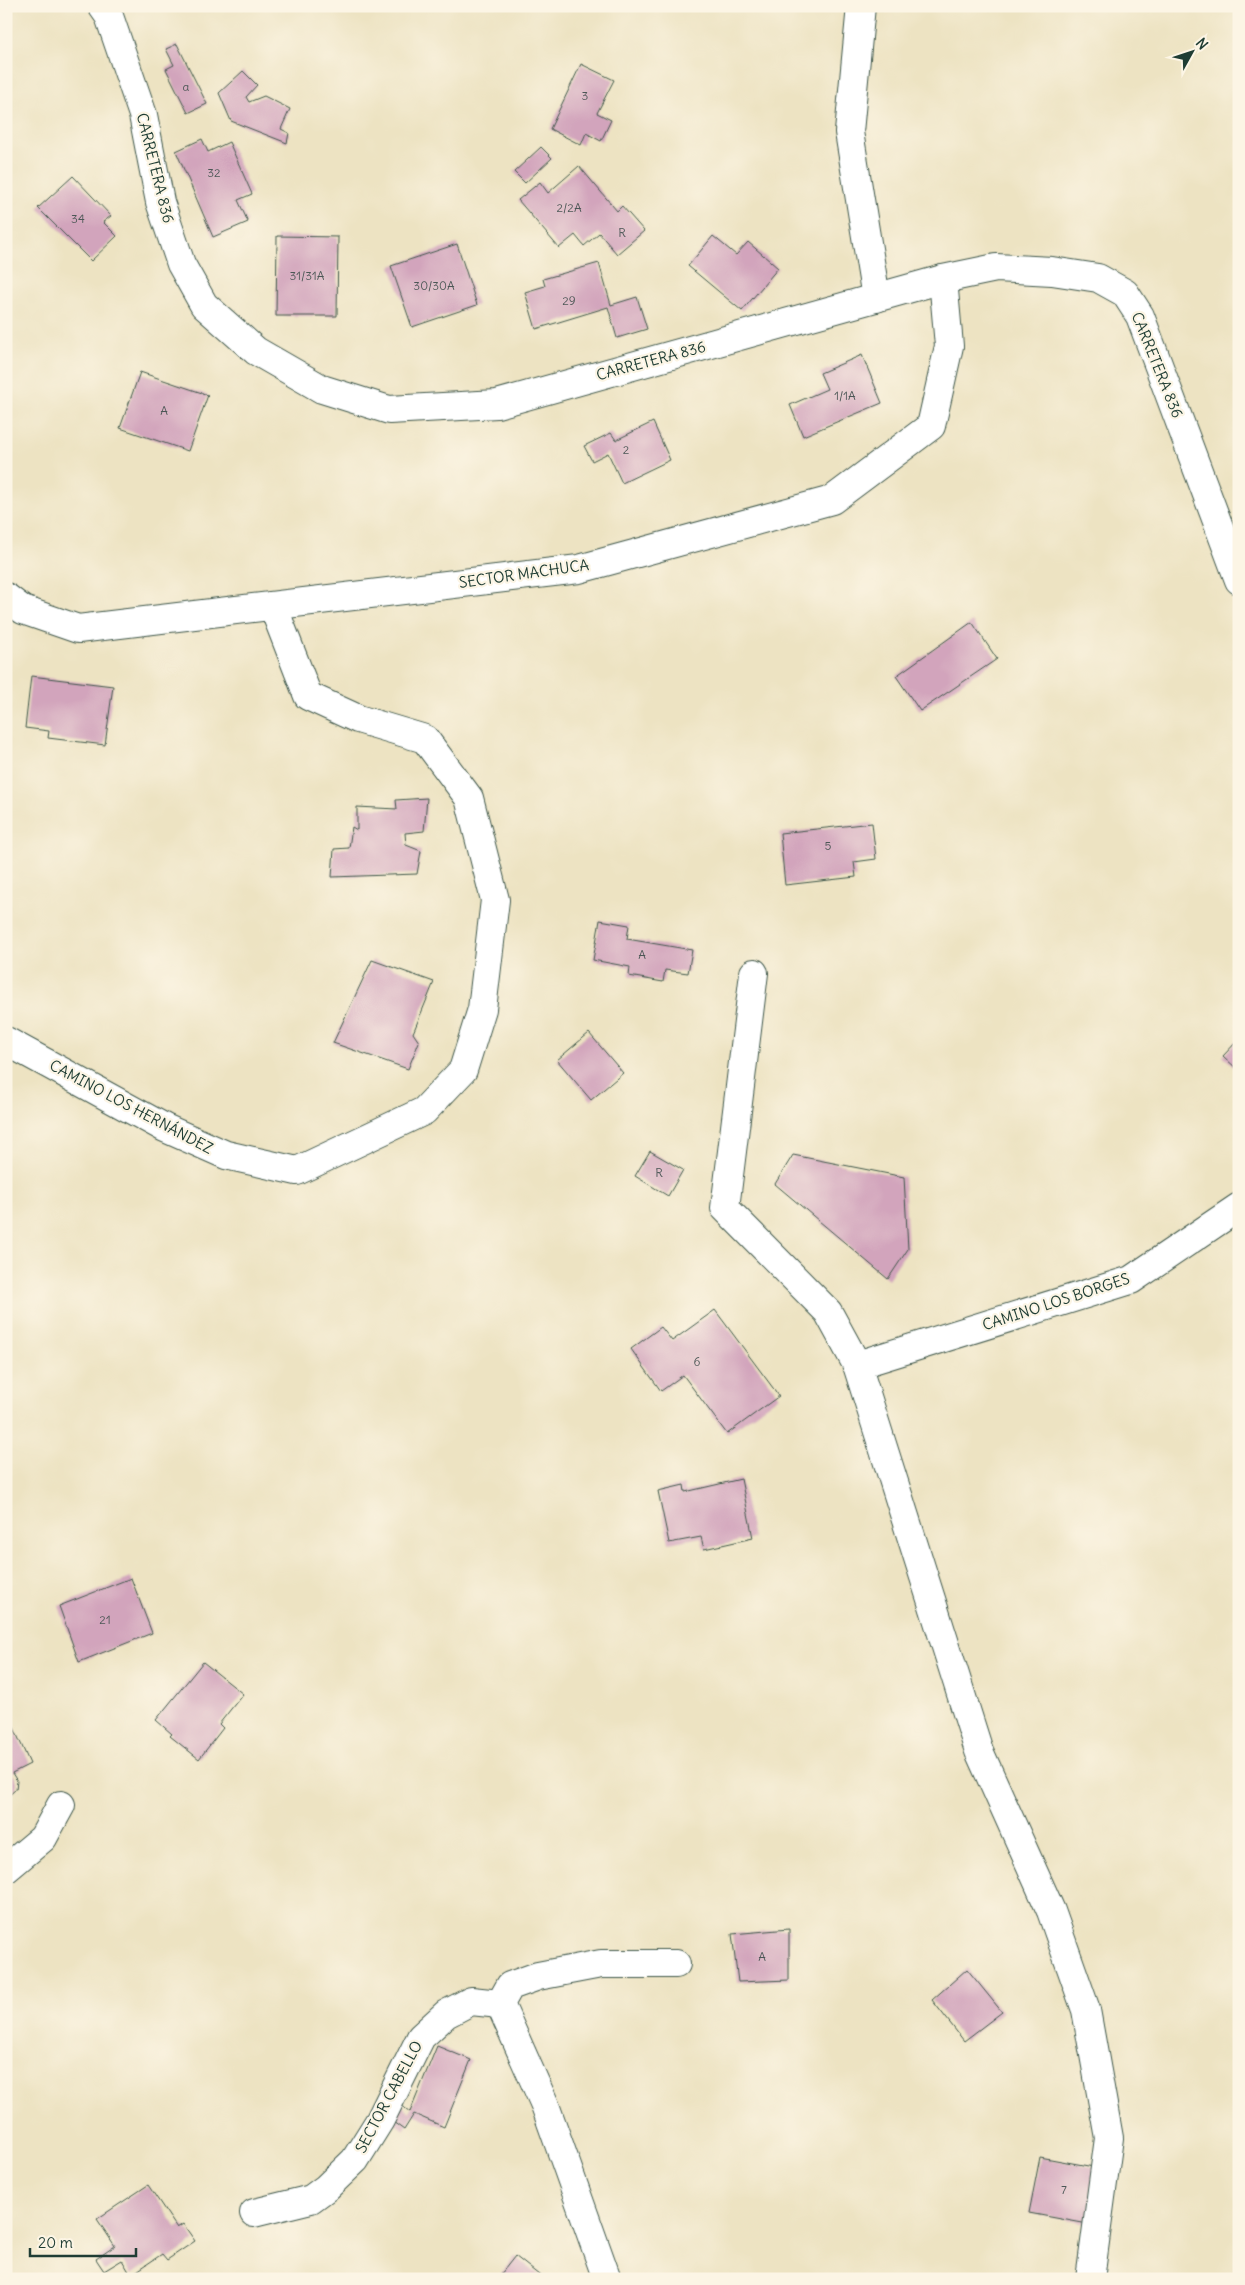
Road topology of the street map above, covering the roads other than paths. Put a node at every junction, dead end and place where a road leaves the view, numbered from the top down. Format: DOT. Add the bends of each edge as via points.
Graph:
graph roads {
  1 [pos="102,6"];
  2 [pos="861,6"];
  3 [pos="943,279"];
  4 [pos="876,298"];
  5 [pos="1239,580"];
  6 [pos="6,597"];
  7 [pos="273,606"];
  8 [pos="754,973"];
  9 [pos="6,1041"];
  10 [pos="1239,1207"];
  11 [pos="858,1365"];
  12 [pos="60,1804"];
  13 [pos="6,1870"];
  14 [pos="676,1964"];
  15 [pos="500,2004"];
  16 [pos="254,2213"];
  17 [pos="607,2279"];
  18 [pos="1090,2279"];
  1 -- 4 [label="street, CARRETERA 836" via="109,16 143,115 160,202 178,255 204,305 256,351 322,389 389,410 497,404"];
  2 -- 4 [label="street" via="849,132"];
  3 -- 4 [label="street, CARRETERA 836"];
  3 -- 5 [label="street, CARRETERA 836" via="996,268 1052,271 1098,278 1125,293 1140,316"];
  3 -- 7 [label="street, SECTOR MACHUCA" via="949,346 931,426 832,500 579,569"];
  6 -- 7 [label="street, SECTOR MACHUCA" via="23,610 78,629"];
  7 -- 9 [label="street, CAMINO LOS HERNÁNDEZ" via="308,696 358,719 425,739 469,798 495,900 482,1009 463,1070 424,1111 297,1171 226,1155 165,1128"];
  8 -- 11 [label="street" via="725,1208 828,1312"];
  10 -- 11 [label="street, CAMINO LOS BORGES" via="1131,1280"];
  11 -- 18 [label="street" via="979,1751 1051,1911 1086,2010 1109,2138"];
  12 -- 13 [label="street" via="43,1838"];
  14 -- 15 [label="street" via="601,1964 538,1976 510,1986"];
  15 -- 16 [label="street, SECTOR CABELLO" via="471,2000 446,2014 421,2037 380,2120 355,2160 326,2188 311,2199"];
  15 -- 17 [label="street" via="545,2104"];
}
